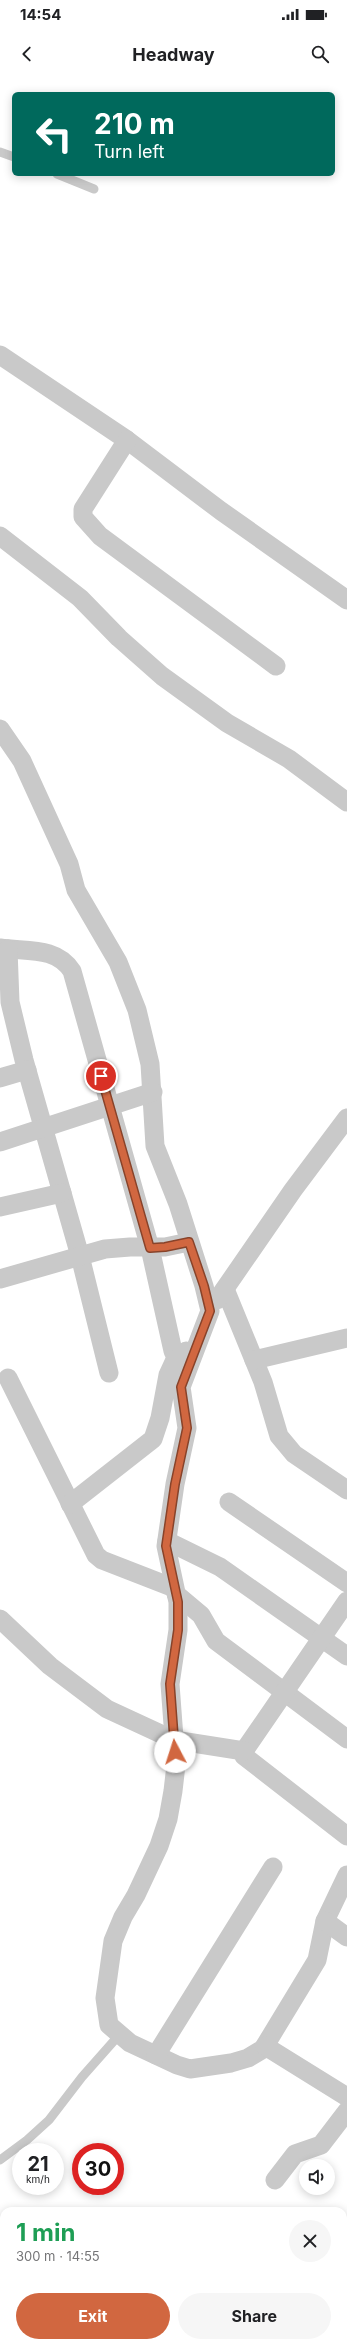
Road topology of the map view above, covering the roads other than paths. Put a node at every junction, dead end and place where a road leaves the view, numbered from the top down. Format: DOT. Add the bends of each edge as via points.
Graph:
graph roads {
  1 [pos="0,152"];
  2 [pos="12,156"];
  3 [pos="62,176"];
  4 [pos="94,189"];
  5 [pos="0,355"];
  6 [pos="127,440"];
  7 [pos="0,536"];
  8 [pos="345,594"];
  9 [pos="276,666"];
  10 [pos="0,729"];
  11 [pos="347,802"];
  12 [pos="4,948"];
  13 [pos="27,1070"];
  14 [pos="0,1078"];
  15 [pos="153,1092"];
  16 [pos="109,1106"];
  17 [pos="347,1118"];
  18 [pos="43,1128"];
  19 [pos="0,1142"];
  20 [pos="62,1193"];
  21 [pos="0,1207"];
  22 [pos="189,1242"];
  23 [pos="150,1248"];
  24 [pos="80,1256"];
  25 [pos="0,1279"];
  26 [pos="225,1289"];
  27 [pos="210,1311"];
  28 [pos="347,1338"];
  29 [pos="199,1340"];
  30 [pos="177,1359"];
  31 [pos="254,1360"];
  32 [pos="109,1373"];
  33 [pos="8,1378"];
  34 [pos="347,1490"];
  35 [pos="229,1502"];
  36 [pos="70,1504"];
  37 [pos="167,1541"];
  38 [pos="347,1583"];
  39 [pos="175,1591"];
  40 [pos="347,1601"];
  41 [pos="0,1619"];
  42 [pos="322,1639"];
  43 [pos="347,1656"];
  44 [pos="284,1691"];
  45 [pos="347,1739"];
  46 [pos="174,1740"];
  47 [pos="244,1751"];
  48 [pos="347,1836"];
  49 [pos="273,1867"];
  50 [pos="347,1875"];
  51 [pos="325,1921"];
  52 [pos="347,1937"];
  53 [pos="120,2034"];
  54 [pos="265,2046"];
  55 [pos="156,2055"];
  56 [pos="347,2097"];
  57 [pos="347,2111"];
  58 [pos="0,2160"];
  59 [pos="275,2180"];
  1 -- 2 [label="lane"];
  3 -- 4 [label="lane"];
  5 -- 6 [label="street"];
  6 -- 8 [label="street" via="221,511"];
  6 -- 9 [label="street" via="83,509 83,517 100,536"];
  7 -- 11 [label="street" via="80,598 119,638 162,676 227,723 288,759"];
  10 -- 15 [label="street" via="22,761 69,864 76,890 118,962 137,1010 150,1064"];
  12 -- 13 [label="street" via="10,1002"];
  12 -- 16 [label="street" via="48,953 60,957 67,963 72,971"];
  13 -- 14 [label="street"];
  13 -- 18 [label="street"];
  15 -- 16 [label="street"];
  15 -- 22 [label="street" via="155,1146 167,1173"];
  16 -- 18 [label="street"];
  16 -- 23 [label="street"];
  17 -- 26 [label="street" via="293,1190"];
  18 -- 19 [label="street"];
  18 -- 20 [label="street"];
  20 -- 21 [label="street"];
  20 -- 24 [label="street"];
  22 -- 23 [label="street"];
  22 -- 27 [label="street"];
  23 -- 24 [label="street" via="104,1249"];
  23 -- 30 [label="street"];
  24 -- 25 [label="street"];
  24 -- 32 [label="street"];
  26 -- 27 [label="street"];
  26 -- 31 [label="street"];
  27 -- 29 [label="street"];
  28 -- 31 [label="street"];
  29 -- 30 [label="street"];
  29 -- 37 [label="street" via="181,1387 187,1428 175,1484"];
  30 -- 36 [label="street" via="168,1375 160,1418 153,1438"];
  31 -- 34 [label="street" via="279,1436 286,1446"];
  33 -- 36 [label="street"];
  35 -- 38 [label="street"];
  36 -- 39 [label="street" via="96,1555 102,1560"];
  37 -- 39 [label="street"];
  37 -- 42 [label="street" via="220,1567"];
  39 -- 44 [label="street" via="201,1615 216,1641"];
  39 -- 46 [label="street" via="178,1630 170,1684"];
  40 -- 42 [label="street"];
  41 -- 46 [label="street" via="50,1666 89,1697 107,1709"];
  42 -- 43 [label="street"];
  42 -- 44 [label="street"];
  44 -- 45 [label="street"];
  44 -- 47 [label="street"];
  46 -- 47 [label="street"];
  46 -- 53 [label="street" via="176,1765 168,1819 149,1870 113,1941 105,1998 109,2025"];
  47 -- 48 [label="street" via="247,1760"];
  49 -- 55 [label="street"];
  50 -- 51 [label="street"];
  51 -- 52 [label="street"];
  51 -- 54 [label="street" via="316,1960"];
  53 -- 55 [label="street" via="130,2043"];
  53 -- 58 [label="lane" via="45,2124"];
  54 -- 55 [label="street" via="248,2058 190,2069"];
  54 -- 56 [label="street"];
  57 -- 59 [label="street" via="321,2145 295,2154"];
}
